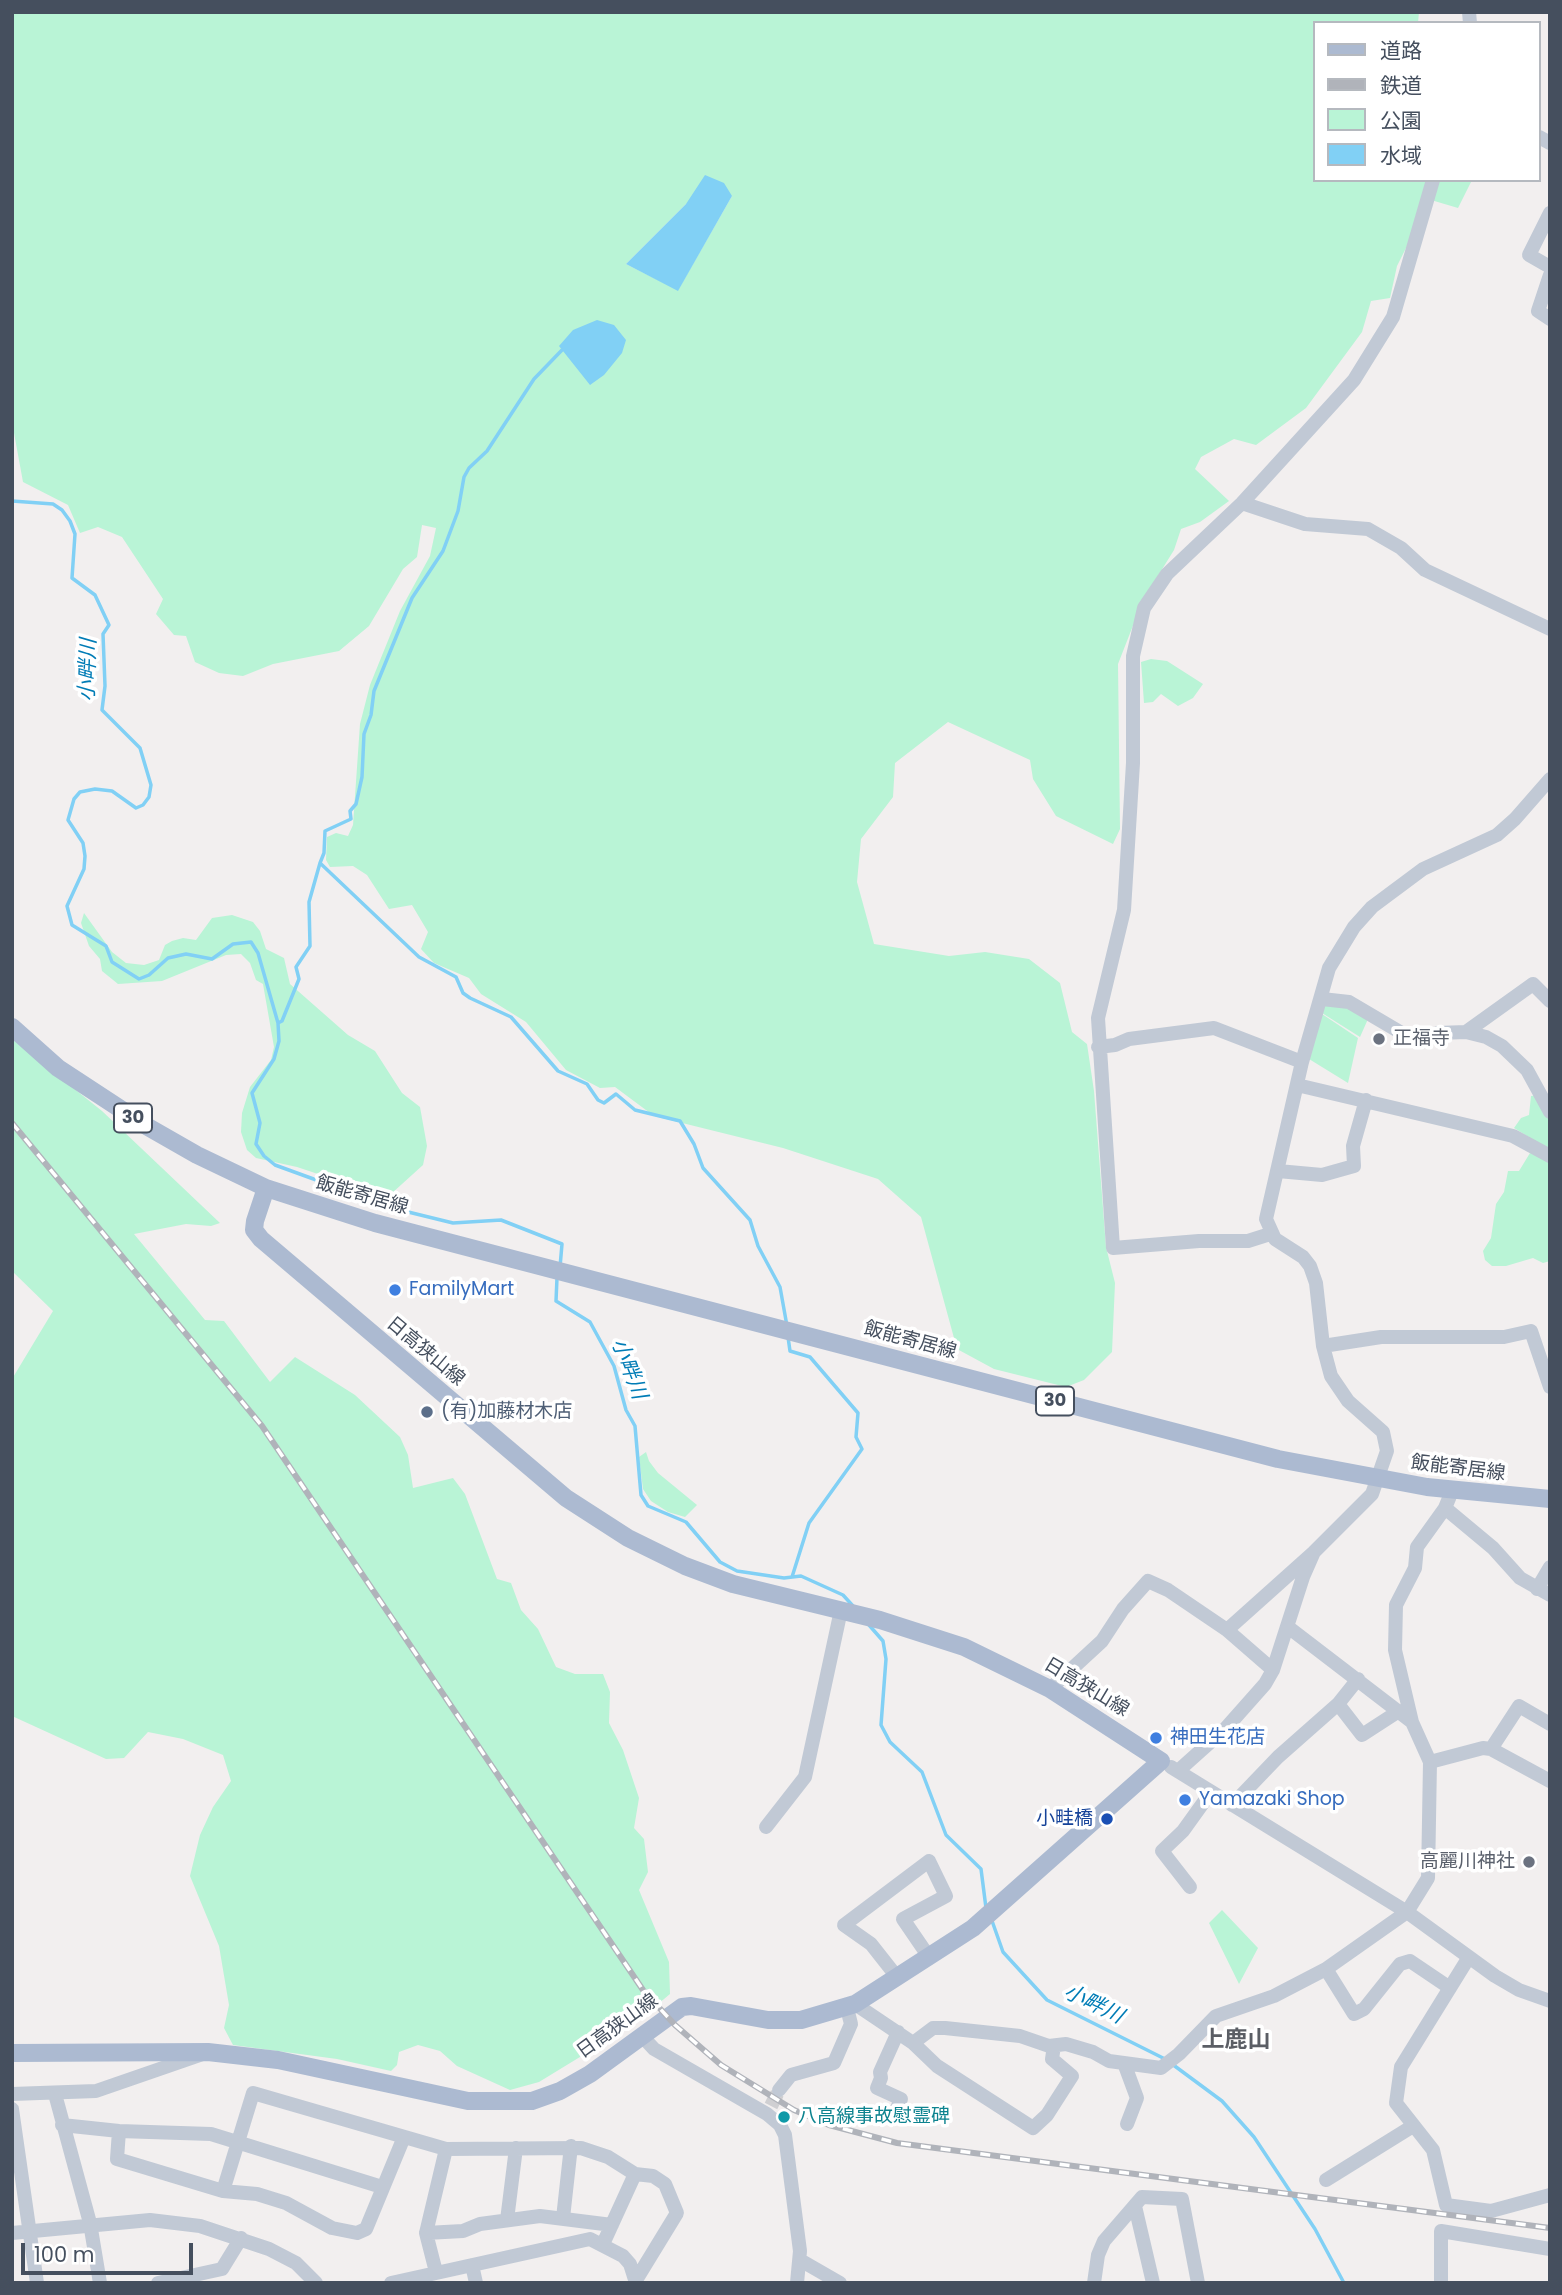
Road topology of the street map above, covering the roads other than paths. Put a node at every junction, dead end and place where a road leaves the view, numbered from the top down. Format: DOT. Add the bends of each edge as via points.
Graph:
graph roads {
  1 [pos="1432,182"];
  2 [pos="1550,213"];
  3 [pos="1550,267"];
  4 [pos="1550,275"];
  5 [pos="1550,319"];
  6 [pos="1242,503"];
  7 [pos="1550,629"];
  8 [pos="1550,779"];
  9 [pos="1322,999"];
  10 [pos="1550,1001"];
  11 [pos="12,1027"];
  12 [pos="1466,1032"];
  13 [pos="1098,1047"];
  14 [pos="1302,1062"];
  15 [pos="1297,1085"];
  16 [pos="1366,1100"];
  17 [pos="1550,1112"];
  18 [pos="1550,1156"];
  19 [pos="1278,1171"];
  20 [pos="267,1188"];
  21 [pos="1270,1234"];
  22 [pos="1323,1346"];
  23 [pos="1550,1387"];
  24 [pos="1380,1480"];
  25 [pos="1452,1491"];
  26 [pos="1550,1499"];
  27 [pos="1445,1508"];
  28 [pos="1314,1552"];
  29 [pos="1550,1567"];
  30 [pos="1544,1592"];
  31 [pos="846,1611"];
  32 [pos="1288,1627"];
  33 [pos="1227,1630"];
  34 [pos="1273,1670"];
  35 [pos="1358,1679"];
  36 [pos="1051,1689"];
  37 [pos="1338,1703"];
  38 [pos="1399,1711"];
  39 [pos="1412,1722"];
  40 [pos="1550,1724"];
  41 [pos="1491,1749"];
  42 [pos="1161,1761"];
  43 [pos="1430,1762"];
  44 [pos="1178,1771"];
  45 [pos="1550,1781"];
  46 [pos="1211,1791"];
  47 [pos="1232,1805"];
  48 [pos="766,1827"];
  49 [pos="1190,1888"];
  50 [pos="1407,1912"];
  51 [pos="929,1957"];
  52 [pos="1469,1957"];
  53 [pos="1326,1969"];
  54 [pos="897,1977"];
  55 [pos="1450,1989"];
  56 [pos="1550,2001"];
  57 [pos="851,2006"];
  58 [pos="898,2032"];
  59 [pos="642,2036"];
  60 [pos="913,2043"];
  61 [pos="1054,2046"];
  62 [pos="208,2052"];
  63 [pos="12,2053"];
  64 [pos="1125,2063"];
  65 [pos="779,2090"];
  66 [pos="12,2094"];
  67 [pos="55,2094"];
  68 [pos="12,2109"];
  69 [pos="896,2110"];
  70 [pos="1127,2124"];
  71 [pos="62,2125"];
  72 [pos="1413,2126"];
  73 [pos="119,2132"];
  74 [pos="404,2137"];
  75 [pos="237,2141"];
  76 [pos="571,2146"];
  77 [pos="516,2148"];
  78 [pos="446,2149"];
  79 [pos="635,2174"];
  80 [pos="1326,2180"];
  81 [pos="382,2187"];
  82 [pos="223,2191"];
  83 [pos="1550,2195"];
  84 [pos="1135,2206"];
  85 [pos="563,2218"];
  86 [pos="508,2220"];
  87 [pos="90,2223"];
  88 [pos="612,2225"];
  89 [pos="30,2231"];
  90 [pos="12,2233"];
  91 [pos="426,2233"];
  92 [pos="241,2238"];
  93 [pos="603,2244"];
  94 [pos="1550,2249"];
  95 [pos="800,2260"];
  96 [pos="472,2265"];
  97 [pos="436,2272"];
  98 [pos="636,2282"];
  99 [pos="37,2283"];
  100 [pos="100,2283"];
  101 [pos="158,2283"];
  102 [pos="316,2283"];
  103 [pos="391,2283"];
  104 [pos="476,2283"];
  105 [pos="797,2283"];
  106 [pos="840,2283"];
  107 [pos="1094,2283"];
  108 [pos="1153,2283"];
  109 [pos="1198,2283"];
  110 [pos="1441,2283"];
  1 -- 6 [label="street" via="1399,299 1386,328 1354,380"];
  2 -- 3 [label="street" via="1529,255"];
  4 -- 5 [label="street" via="1538,312"];
  6 -- 7 [label="street" via="1305,524 1368,529 1401,548 1425,570"];
  6 -- 13 [label="street" via="1167,574 1144,608 1133,656 1133,762 1124,910 1098,1018"];
  8 -- 9 [label="street" via="1497,835 1423,869 1372,906 1329,968"];
  9 -- 12 [label="street" via="1349,1002 1405,1035 1422,1039"];
  9 -- 14 [label="street"];
  10 -- 12 [label="street" via="1533,984"];
  11 -- 20 [label="main road, 30" via="58,1068 148,1127"];
  12 -- 17 [label="street" via="1502,1046 1527,1070"];
  13 -- 14 [label="street" via="1129,1038 1214,1028"];
  13 -- 21 [label="street" via="1113,1248 1248,1241"];
  14 -- 15 [label="street"];
  15 -- 16 [label="street"];
  15 -- 19 [label="street"];
  16 -- 18 [label="street" via="1513,1136"];
  16 -- 19 [label="street" via="1353,1146 1354,1166 1322,1175"];
  19 -- 21 [label="street" via="1266,1219"];
  20 -- 24 [label="main road, 飯能寄居線 / 30" via="375,1223 1199,1440"];
  20 -- 31 [label="main road, 日高狭山線" via="255,1221 254,1230 261,1239 566,1498 628,1538 685,1566 733,1584"];
  21 -- 22 [label="street" via="1310,1266"];
  22 -- 23 [label="street" via="1381,1336 1504,1337 1531,1331"];
  22 -- 24 [label="street" via="1331,1376 1348,1401 1383,1432 1387,1451"];
  24 -- 25 [label="main road, 飯能寄居線 / 30"];
  24 -- 28 [label="street" via="1373,1494"];
  25 -- 26 [label="main road, 飯能寄居線 / 30"];
  25 -- 27 [label="street"];
  27 -- 30 [label="street" via="1493,1548 1520,1578"];
  27 -- 39 [label="street" via="1417,1547 1415,1568 1396,1605 1395,1650"];
  28 -- 32 [label="street"];
  28 -- 33 [label="street"];
  29 -- 30 [label="street"];
  31 -- 36 [label="main road, 日高狭山線" via="964,1647"];
  31 -- 48 [label="street" via="805,1777"];
  32 -- 34 [label="street"];
  32 -- 35 [label="street"];
  33 -- 34 [label="street"];
  33 -- 36 [label="street" via="1148,1581 1102,1642"];
  34 -- 44 [label="street" via="1226,1728"];
  35 -- 37 [label="street"];
  35 -- 38 [label="street"];
  36 -- 42 [label="main road, 日高狭山線"];
  37 -- 38 [label="street" via="1362,1735"];
  37 -- 47 [label="street"];
  38 -- 39 [label="street"];
  39 -- 43 [label="street"];
  40 -- 41 [label="street" via="1520,1706"];
  41 -- 43 [label="street"];
  41 -- 45 [label="street"];
  42 -- 44 [label="street"];
  42 -- 51 [label="main road, 日高狭山線" via="989,1914"];
  43 -- 50 [label="street" via="1428,1878"];
  44 -- 46 [label="street"];
  46 -- 47 [label="street"];
  46 -- 49 [label="street" via="1162,1851"];
  47 -- 50 [label="street"];
  50 -- 52 [label="street"];
  50 -- 53 [label="street"];
  51 -- 54 [label="main road, 日高狭山線"];
  51 -- 54 [label="street" via="903,1919 946,1896 929,1861 844,1925 871,1944"];
  52 -- 55 [label="street"];
  52 -- 56 [label="street" via="1519,1990"];
  53 -- 55 [label="street" via="1354,2014 1400,1964 1410,1961"];
  53 -- 64 [label="street" via="1275,1996 1216,2016 1170,2062"];
  54 -- 57 [label="main road, 日高狭山線"];
  55 -- 72 [label="street" via="1401,2067 1396,2103"];
  57 -- 58 [label="street"];
  57 -- 59 [label="main road, 日高狭山線" via="801,2020 768,2020 682,2007"];
  57 -- 65 [label="street" via="851,2024 834,2063 791,2075"];
  58 -- 60 [label="street"];
  58 -- 69 [label="street" via="877,2088 901,2099"];
  59 -- 62 [label="main road, 日高狭山線" via="560,2091 532,2101 500,2104 278,2060"];
  59 -- 95 [label="street" via="681,2067 769,2110 780,2125"];
  60 -- 61 [label="street" via="933,2028 945,2028 1020,2036"];
  60 -- 61 [label="street" via="937,2066 1033,2128 1072,2076 1052,2060"];
  61 -- 64 [label="street" via="1066,2044"];
  62 -- 63 [label="main road, 日高狭山線"];
  62 -- 67 [label="street" via="96,2091"];
  64 -- 70 [label="street" via="1137,2098"];
  66 -- 67 [label="street"];
  67 -- 71 [label="street"];
  68 -- 89 [label="street"];
  71 -- 73 [label="street"];
  71 -- 87 [label="street"];
  72 -- 80 [label="street"];
  72 -- 83 [label="street" via="1433,2150 1446,2205 1491,2211"];
  73 -- 75 [label="street" via="211,2134"];
  73 -- 82 [label="street" via="117,2159"];
  74 -- 75 [label="street" via="253,2093"];
  74 -- 78 [label="street"];
  74 -- 81 [label="street"];
  75 -- 81 [label="street"];
  75 -- 82 [label="street"];
  76 -- 77 [label="street"];
  76 -- 79 [label="street" via="595,2151"];
  76 -- 85 [label="street"];
  77 -- 78 [label="street"];
  77 -- 86 [label="street"];
  78 -- 91 [label="street"];
  79 -- 88 [label="street"];
  79 -- 98 [label="street" via="653,2176 666,2184 677,2213"];
  81 -- 82 [label="street" via="366,2229 357,2233 332,2228 267,2197"];
  84 -- 107 [label="street" via="1104,2241"];
  84 -- 108 [label="street"];
  84 -- 109 [label="street" via="1142,2197 1182,2199"];
  85 -- 86 [label="street"];
  85 -- 88 [label="street"];
  86 -- 91 [label="street" via="463,2231"];
  87 -- 89 [label="street"];
  87 -- 92 [label="street" via="150,2220 200,2226"];
  87 -- 100 [label="street"];
  88 -- 93 [label="street"];
  89 -- 90 [label="street"];
  89 -- 99 [label="street"];
  91 -- 97 [label="street"];
  92 -- 101 [label="street" via="222,2269"];
  92 -- 102 [label="street" via="296,2263"];
  93 -- 96 [label="street" via="578,2239"];
  93 -- 98 [label="street" via="623,2256"];
  94 -- 110 [label="street" via="1441,2231"];
  95 -- 105 [label="street"];
  95 -- 106 [label="street"];
  96 -- 97 [label="street"];
  96 -- 104 [label="street"];
  97 -- 103 [label="street"];
}
